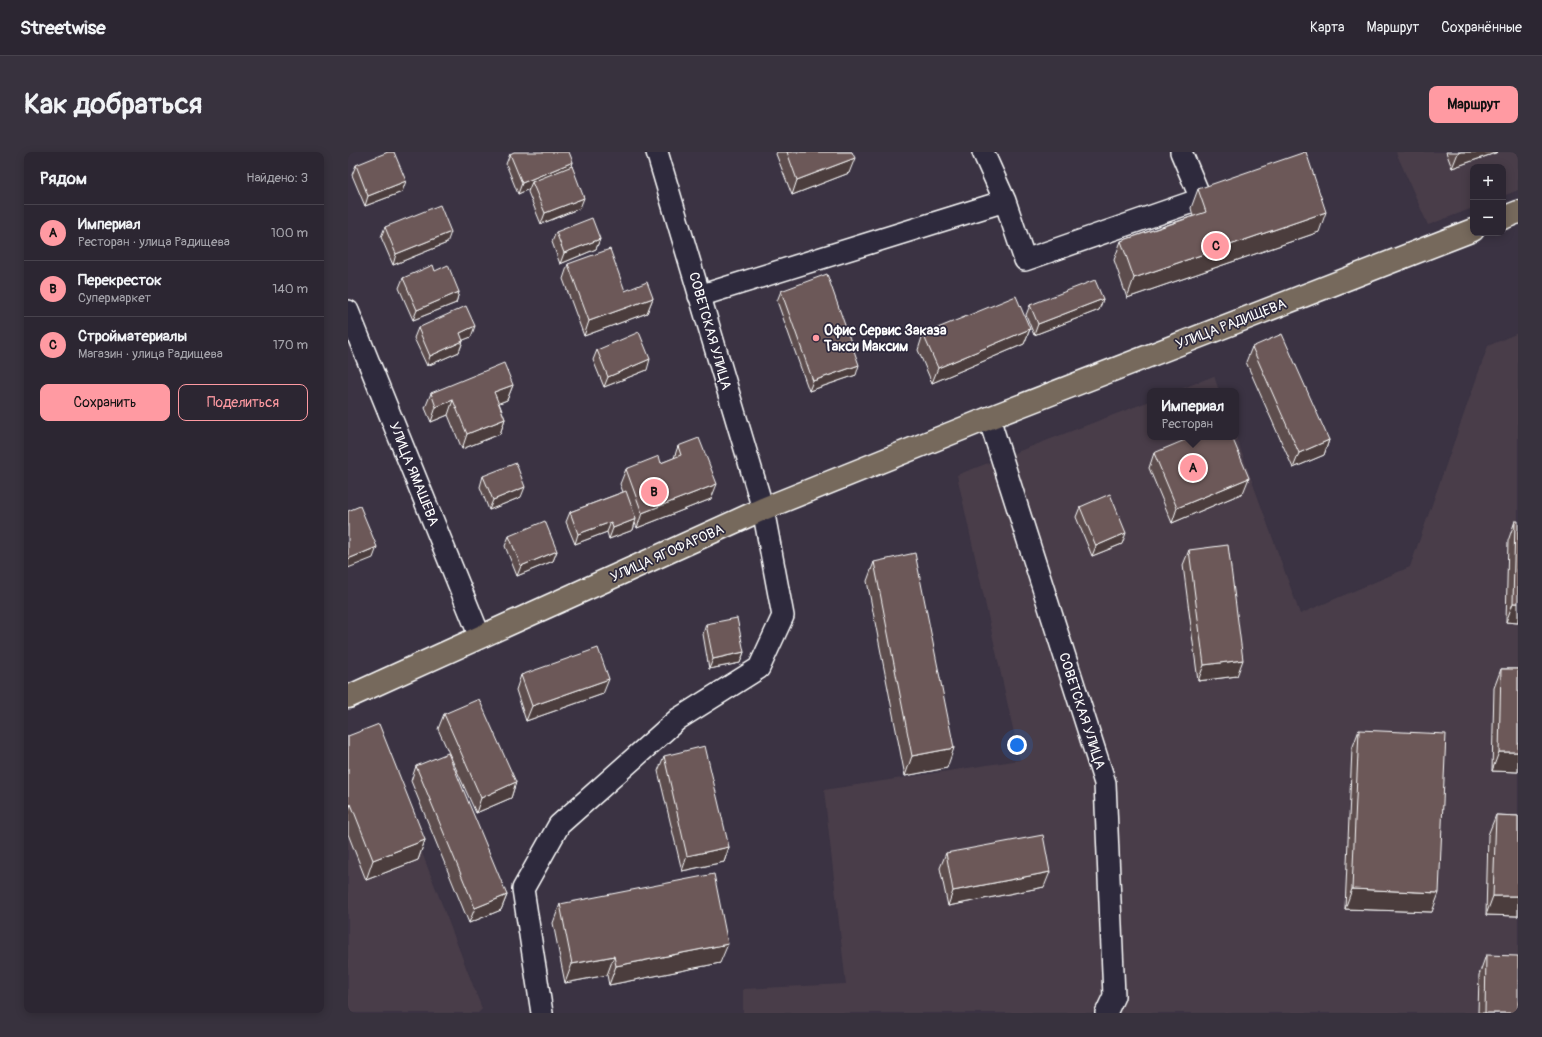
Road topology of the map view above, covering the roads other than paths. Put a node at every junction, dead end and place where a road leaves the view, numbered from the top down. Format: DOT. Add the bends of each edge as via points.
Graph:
graph roads {
  1 [pos="658,152"];
  2 [pos="982,152"];
  3 [pos="1181,152"];
  4 [pos="1005,201"];
  5 [pos="1518,212"];
  6 [pos="1506,217"];
  7 [pos="1470,231"];
  8 [pos="699,296"];
  9 [pos="348,311"];
  10 [pos="989,418"];
  11 [pos="763,509"];
  12 [pos="480,637"];
  13 [pos="348,697"];
  14 [pos="542,1013"];
  15 [pos="1106,1013"];
  1 -- 8 [label="street, СОВЕТСКАЯ УЛИЦА"];
  2 -- 4 [label="street"];
  3 -- 4 [label="street" via="1201,199 1025,260"];
  4 -- 8 [label="street"];
  5 -- 6 [label="main road"];
  7 -- 10 [label="main road, УЛИЦА РАДИЩЕВА"];
  8 -- 11 [label="street, СОВЕТСКАЯ УЛИЦА"];
  9 -- 12 [label="street, УЛИЦА ЯМАШЕВА"];
  10 -- 11 [label="main road, УЛИЦА ЯГОФАРОВА"];
  10 -- 15 [label="street, СОВЕТСКАЯ УЛИЦА" via="1105,783 1114,996"];
  11 -- 12 [label="main road, УЛИЦА ЯГОФАРОВА"];
  11 -- 14 [label="street, СОВЕТСКАЯ УЛИЦА" via="782,616 759,668 678,719 559,825 523,889"];
  12 -- 13 [label="main road, УЛИЦА ЯГОФАРОВА"];
}
